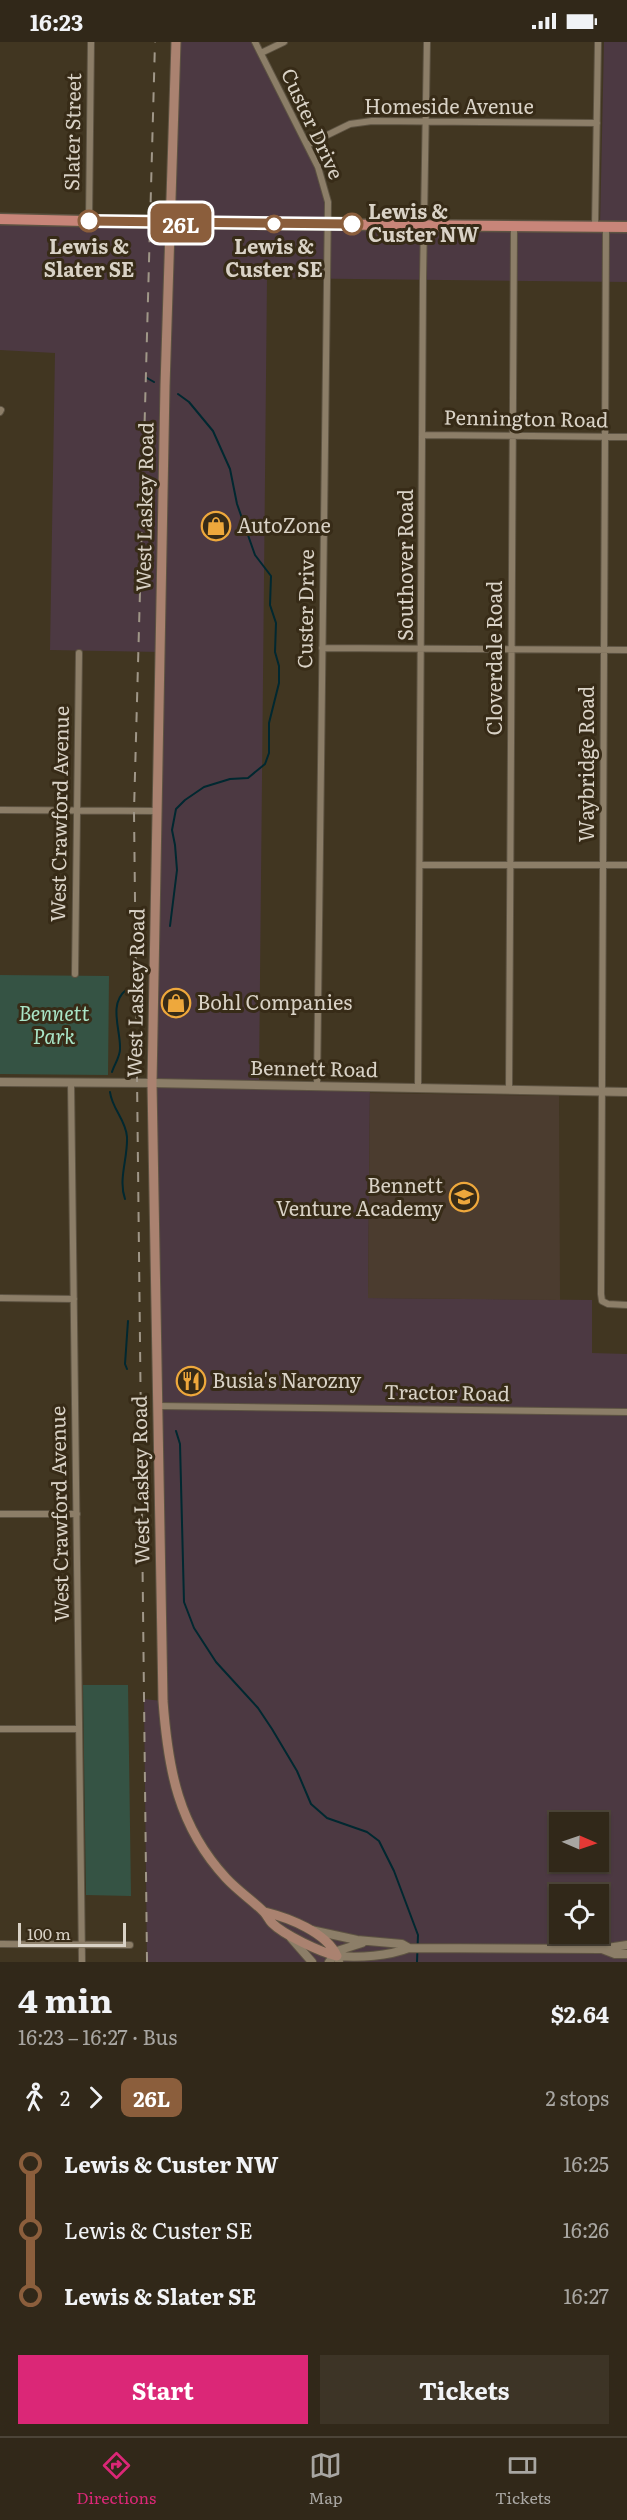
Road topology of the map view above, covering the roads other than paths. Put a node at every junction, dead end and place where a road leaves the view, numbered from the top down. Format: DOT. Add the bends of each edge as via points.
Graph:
graph roads {
  1 [pos="91,42"];
  2 [pos="176,42"];
  3 [pos="255,42"];
  4 [pos="285,42"];
  5 [pos="427,42"];
  6 [pos="598,42"];
  7 [pos="261,53"];
  8 [pos="426,121"];
  9 [pos="597,123"];
  10 [pos="307,145"];
  11 [pos="0,219"];
  12 [pos="89,221"];
  13 [pos="170,223"];
  14 [pos="329,224"];
  15 [pos="424,225"];
  16 [pos="514,226"];
  17 [pos="600,227"];
  18 [pos="627,227"];
  19 [pos="424,435"];
  20 [pos="513,436"];
  21 [pos="605,437"];
  22 [pos="627,437"];
  23 [pos="322,648"];
  24 [pos="422,649"];
  25 [pos="512,650"];
  26 [pos="604,650"];
  27 [pos="627,650"];
  28 [pos="79,654"];
  29 [pos="0,810"];
  30 [pos="76,811"];
  31 [pos="157,811"];
  32 [pos="420,865"];
  33 [pos="510,865"];
  34 [pos="603,865"];
  35 [pos="627,866"];
  36 [pos="75,974"];
  37 [pos="0,1082"];
  38 [pos="71,1083"];
  39 [pos="152,1083"];
  40 [pos="316,1086"];
  41 [pos="418,1088"];
  42 [pos="509,1089"];
  43 [pos="601,1092"];
  44 [pos="627,1092"];
  45 [pos="0,1298"];
  46 [pos="74,1299"];
  47 [pos="627,1305"];
  48 [pos="158,1406"];
  49 [pos="627,1412"];
  50 [pos="0,1514"];
  51 [pos="77,1514"];
  52 [pos="0,1729"];
  53 [pos="79,1729"];
  54 [pos="265,1912"];
  55 [pos="310,1930"];
  56 [pos="285,1933"];
  57 [pos="375,1942"];
  58 [pos="0,1944"];
  59 [pos="81,1944"];
  60 [pos="130,1945"];
  61 [pos="627,1945"];
  62 [pos="409,1948"];
  63 [pos="601,1949"];
  64 [pos="627,1954"];
  65 [pos="335,1958"];
  66 [pos="82,1962"];
  67 [pos="312,1962"];
  1 -- 12 [label="street, Slater Street"];
  2 -- 13 [label="main road, West Laskey Road"];
  3 -- 7 [label="street, Custer Drive"];
  4 -- 7 [label="street"];
  5 -- 8 [label="street, Southover Road"];
  6 -- 9 [label="street, Waybridge Road"];
  7 -- 10 [label="street, Custer Drive"];
  8 -- 9 [label="street, Homeside Avenue"];
  8 -- 10 [label="street, Homeside Avenue" via="350,124"];
  8 -- 15 [label="street, Southover Road"];
  9 -- 17 [label="street, Waybridge Road"];
  10 -- 14 [label="street, Custer Drive" via="323,180"];
  11 -- 12 [label="main road"];
  12 -- 13 [label="main road"];
  13 -- 14 [label="main road"];
  13 -- 31 [label="main road, West Laskey Road"];
  14 -- 15 [label="main road"];
  14 -- 23 [label="street, Custer Drive"];
  15 -- 16 [label="main road"];
  15 -- 19 [label="street, Southover Road"];
  16 -- 17 [label="main road"];
  16 -- 20 [label="street, Cloverdale Road"];
  17 -- 18 [label="main road"];
  17 -- 21 [label="street, Waybridge Road"];
  19 -- 20 [label="street, Pennington Road"];
  19 -- 24 [label="street, Southover Road"];
  20 -- 21 [label="street, Pennington Road"];
  20 -- 25 [label="street, Cloverdale Road"];
  21 -- 22 [label="street, Pennington Road"];
  21 -- 26 [label="street, Waybridge Road"];
  23 -- 24 [label="street"];
  23 -- 40 [label="street, Custer Drive"];
  24 -- 25 [label="street"];
  24 -- 32 [label="street, Southover Road"];
  25 -- 26 [label="street"];
  25 -- 33 [label="street, Cloverdale Road"];
  26 -- 27 [label="street"];
  26 -- 34 [label="street, Waybridge Road"];
  28 -- 30 [label="street, West Crawford Avenue"];
  29 -- 30 [label="street"];
  30 -- 31 [label="street"];
  30 -- 36 [label="street, West Crawford Avenue"];
  31 -- 39 [label="main road, West Laskey Road"];
  32 -- 33 [label="street"];
  32 -- 41 [label="street, Southover Road"];
  33 -- 34 [label="street"];
  33 -- 42 [label="street, Cloverdale Road"];
  34 -- 35 [label="street"];
  34 -- 43 [label="street, Waybridge Road"];
  37 -- 38 [label="street, Bennett Road"];
  38 -- 39 [label="street, Bennett Road"];
  38 -- 46 [label="street, West Crawford Avenue"];
  39 -- 40 [label="street, Bennett Road"];
  39 -- 48 [label="main road, West Laskey Road"];
  40 -- 41 [label="street, Bennett Road"];
  41 -- 42 [label="street, Bennett Road"];
  42 -- 43 [label="street, Bennett Road"];
  43 -- 44 [label="street, Bennett Road"];
  43 -- 47 [label="street, Waybridge Road" via="602,1301"];
  45 -- 46 [label="street"];
  46 -- 51 [label="street, West Crawford Avenue"];
  48 -- 49 [label="street, Tractor Road"];
  48 -- 54 [label="main road, West Laskey Road" via="163,1701 173,1782 208,1855 232,1884"];
  50 -- 51 [label="street"];
  51 -- 53 [label="street, West Crawford Avenue"];
  52 -- 53 [label="street"];
  53 -- 59 [label="street, West Crawford Avenue"];
  54 -- 55 [label="main road, West Laskey Road"];
  54 -- 56 [label="main road, West Laskey Road"];
  55 -- 57 [label="street"];
  55 -- 65 [label="main road, West Laskey Road"];
  56 -- 65 [label="main road, West Laskey Road"];
  56 -- 67 [label="street, West Laskey Road"];
  57 -- 62 [label="street"];
  57 -- 65 [label="street" via="350,1946"];
  58 -- 59 [label="street"];
  59 -- 60 [label="street"];
  59 -- 66 [label="street, West Crawford Avenue"];
  61 -- 63 [label="street"];
  62 -- 63 [label="street"];
  62 -- 65 [label="street"];
  63 -- 64 [label="street"];
}
